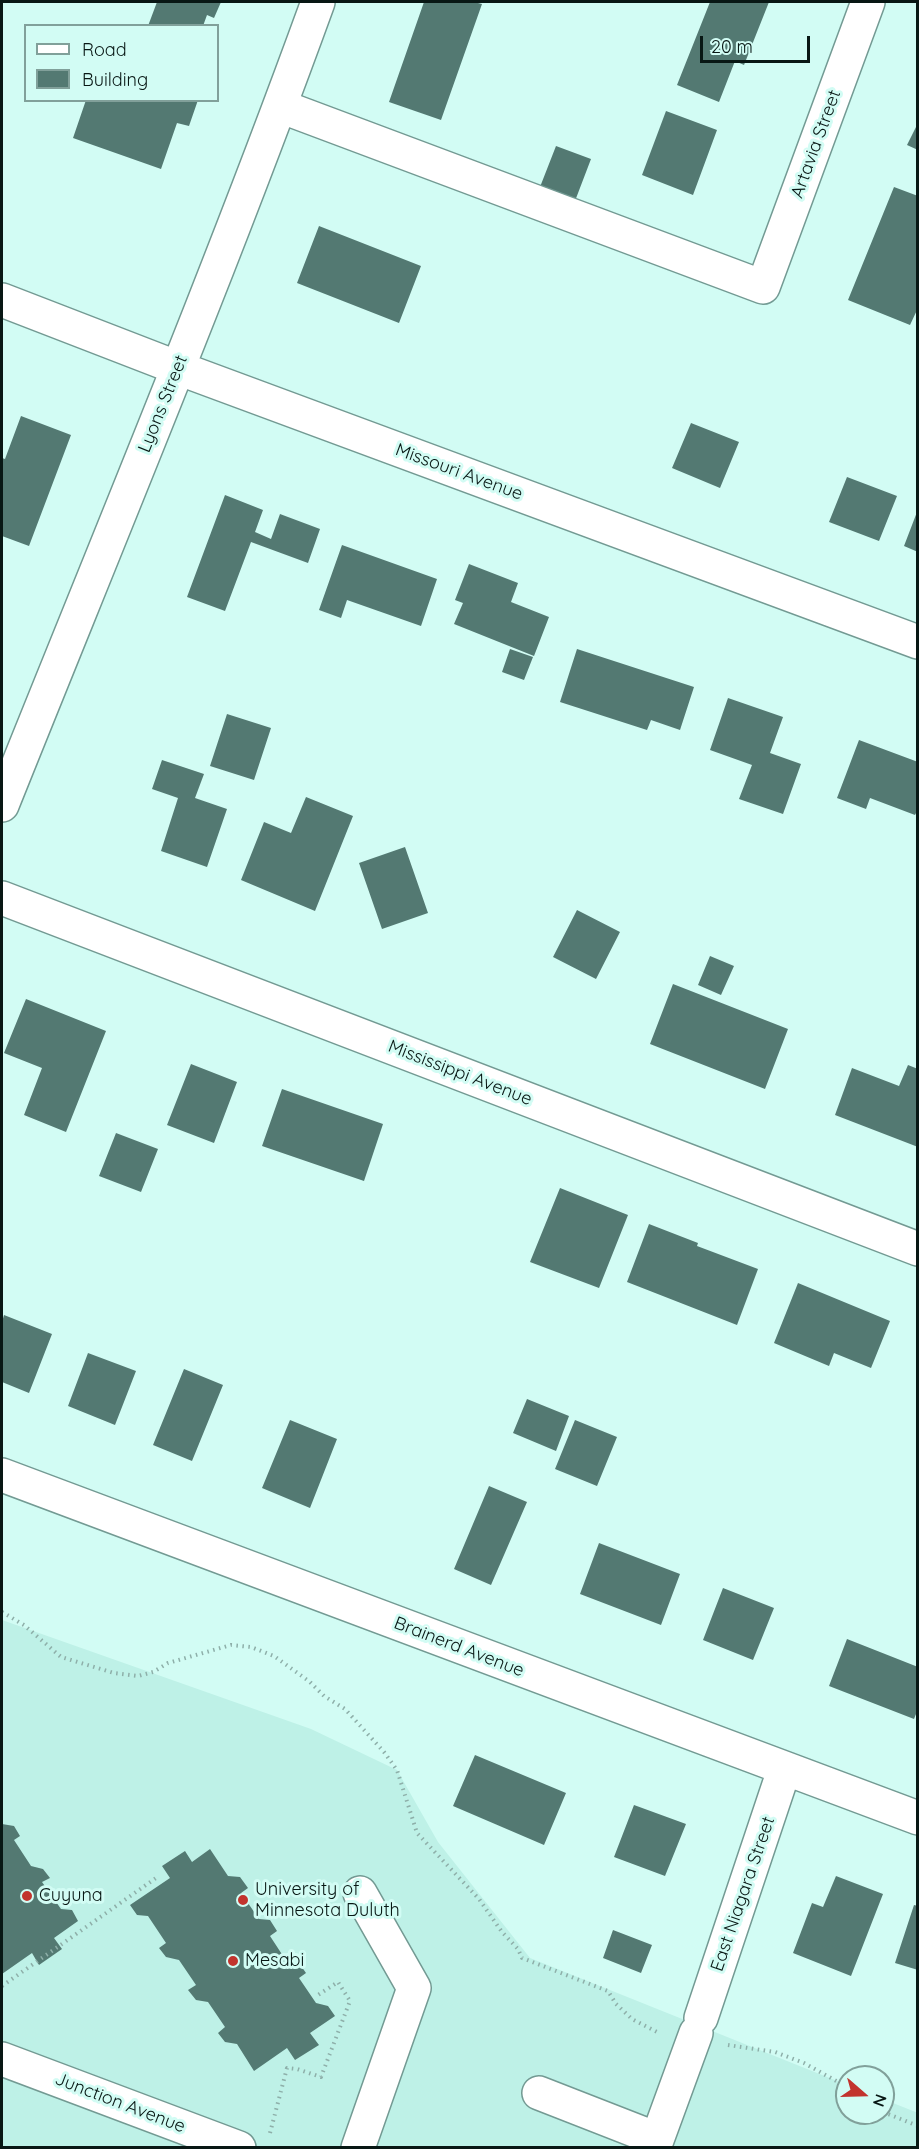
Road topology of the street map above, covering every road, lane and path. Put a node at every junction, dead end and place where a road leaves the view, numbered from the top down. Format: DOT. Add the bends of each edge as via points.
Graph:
graph roads {
  1 [pos="318,2"];
  2 [pos="868,2"];
  3 [pos="280,106"];
  4 [pos="2,300"];
  5 [pos="178,368"];
  6 [pos="918,642"];
  7 [pos="2,805"];
  8 [pos="2,898"];
  9 [pos="918,1248"];
  10 [pos="2,1475"];
  11 [pos="2,1612"];
  12 [pos="784,1770"];
  13 [pos="918,1818"];
  14 [pos="156,1878"];
  15 [pos="360,1893"];
  16 [pos="2,1986"];
  17 [pos="318,1995"];
  18 [pos="697,2031"];
  19 [pos="2,2059"];
  20 [pos="835,2080"];
  21 [pos="540,2092"];
  22 [pos="895,2117"];
  23 [pos="918,2126"];
  24 [pos="655,2143"];
  25 [pos="253,2144"];
  26 [pos="358,2148"];
  1 -- 3 [label="street, Lyons Street"];
  2 -- 3 [label="street, Artavia Street" via="763,287"];
  3 -- 5 [label="street, Lyons Street"];
  4 -- 5 [label="street, Missouri Avenue"];
  5 -- 6 [label="street, Missouri Avenue"];
  5 -- 7 [label="street, Lyons Street"];
  8 -- 9 [label="street, Mississippi Avenue"];
  10 -- 12 [label="street, Brainerd Avenue"];
  11 -- 18 [label="path" via="24,1625 61,1657 114,1673 138,1676 231,1645 251,1647 274,1656 345,1708 384,1752 397,1770 417,1833 480,1899 522,1958 608,1991 632,2019 670,2039"];
  12 -- 13 [label="street, Brainerd Avenue"];
  12 -- 18 [label="street, East Niagara Street"];
  14 -- 16 [label="path"];
  15 -- 26 [label="street" via="414,1988"];
  17 -- 25 [label="path" via="338,1982 350,2001 321,2077 287,2068"];
  18 -- 20 [label="path" via="775,2052"];
  18 -- 24 [label="street, East Niagara Street"];
  19 -- 25 [label="street, Junction Avenue"];
  21 -- 24 [label="street"];
  22 -- 23 [label="path"];
}
